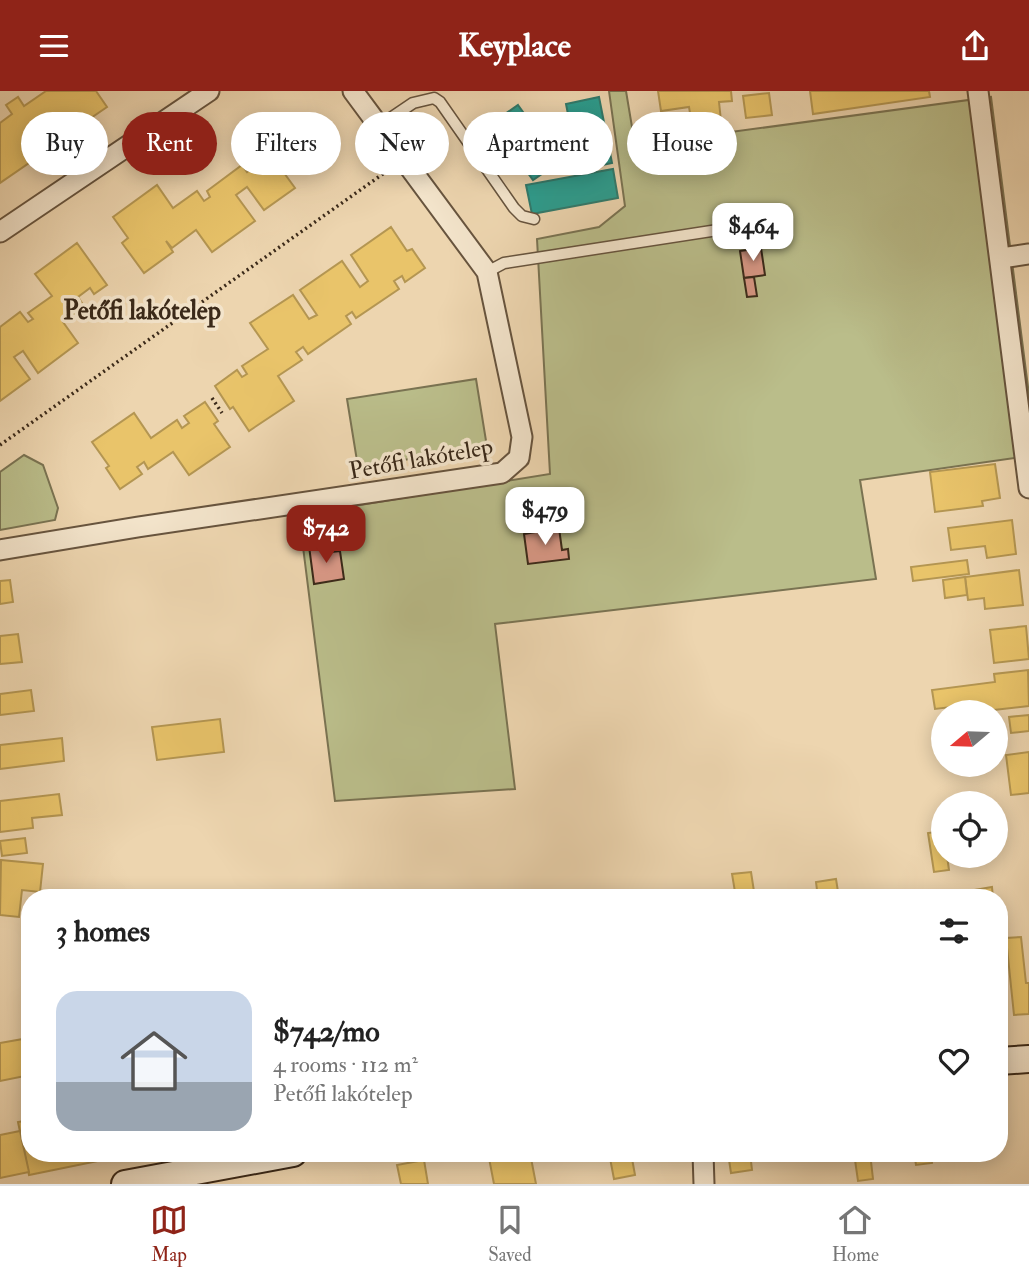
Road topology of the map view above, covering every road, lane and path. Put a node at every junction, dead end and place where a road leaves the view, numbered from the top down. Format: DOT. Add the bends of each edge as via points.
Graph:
graph roads {
  1 [pos="209,91"];
  2 [pos="353,91"];
  3 [pos="978,91"];
  4 [pos="369,112"];
  5 [pos="401,112"];
  6 [pos="447,112"];
  7 [pos="449,115"];
  8 [pos="380,175"];
  9 [pos="415,175"];
  10 [pos="534,219"];
  11 [pos="776,221"];
  12 [pos="0,232"];
  13 [pos="1029,254"];
  14 [pos="1000,258"];
  15 [pos="487,272"];
  16 [pos="212,398"];
  17 [pos="222,413"];
  18 [pos="0,445"];
  19 [pos="1029,488"];
  20 [pos="0,550"];
  21 [pos="1029,1059"];
  22 [pos="1008,1060"];
  23 [pos="244,1162"];
  24 [pos="703,1162"];
  25 [pos="125,1184"];
  26 [pos="704,1184"];
  1 -- 12 [label="street"];
  2 -- 4 [label="street, Petőfi lakótelep"];
  3 -- 14 [label="street"];
  5 -- 6 [label="lane" via="419,100 434,99"];
  7 -- 10 [label="lane" via="514,208"];
  8 -- 18 [label="path"];
  9 -- 15 [label="street, Petőfi lakótelep"];
  11 -- 15 [label="lane" via="504,263"];
  13 -- 14 [label="street"];
  14 -- 19 [label="street"];
  15 -- 20 [label="street, Petőfi lakótelep" via="522,437 519,458 502,473"];
  16 -- 17 [label="path"];
  21 -- 22 [label="main road"];
  23 -- 25 [label="main road"];
  24 -- 26 [label="street"];
}
